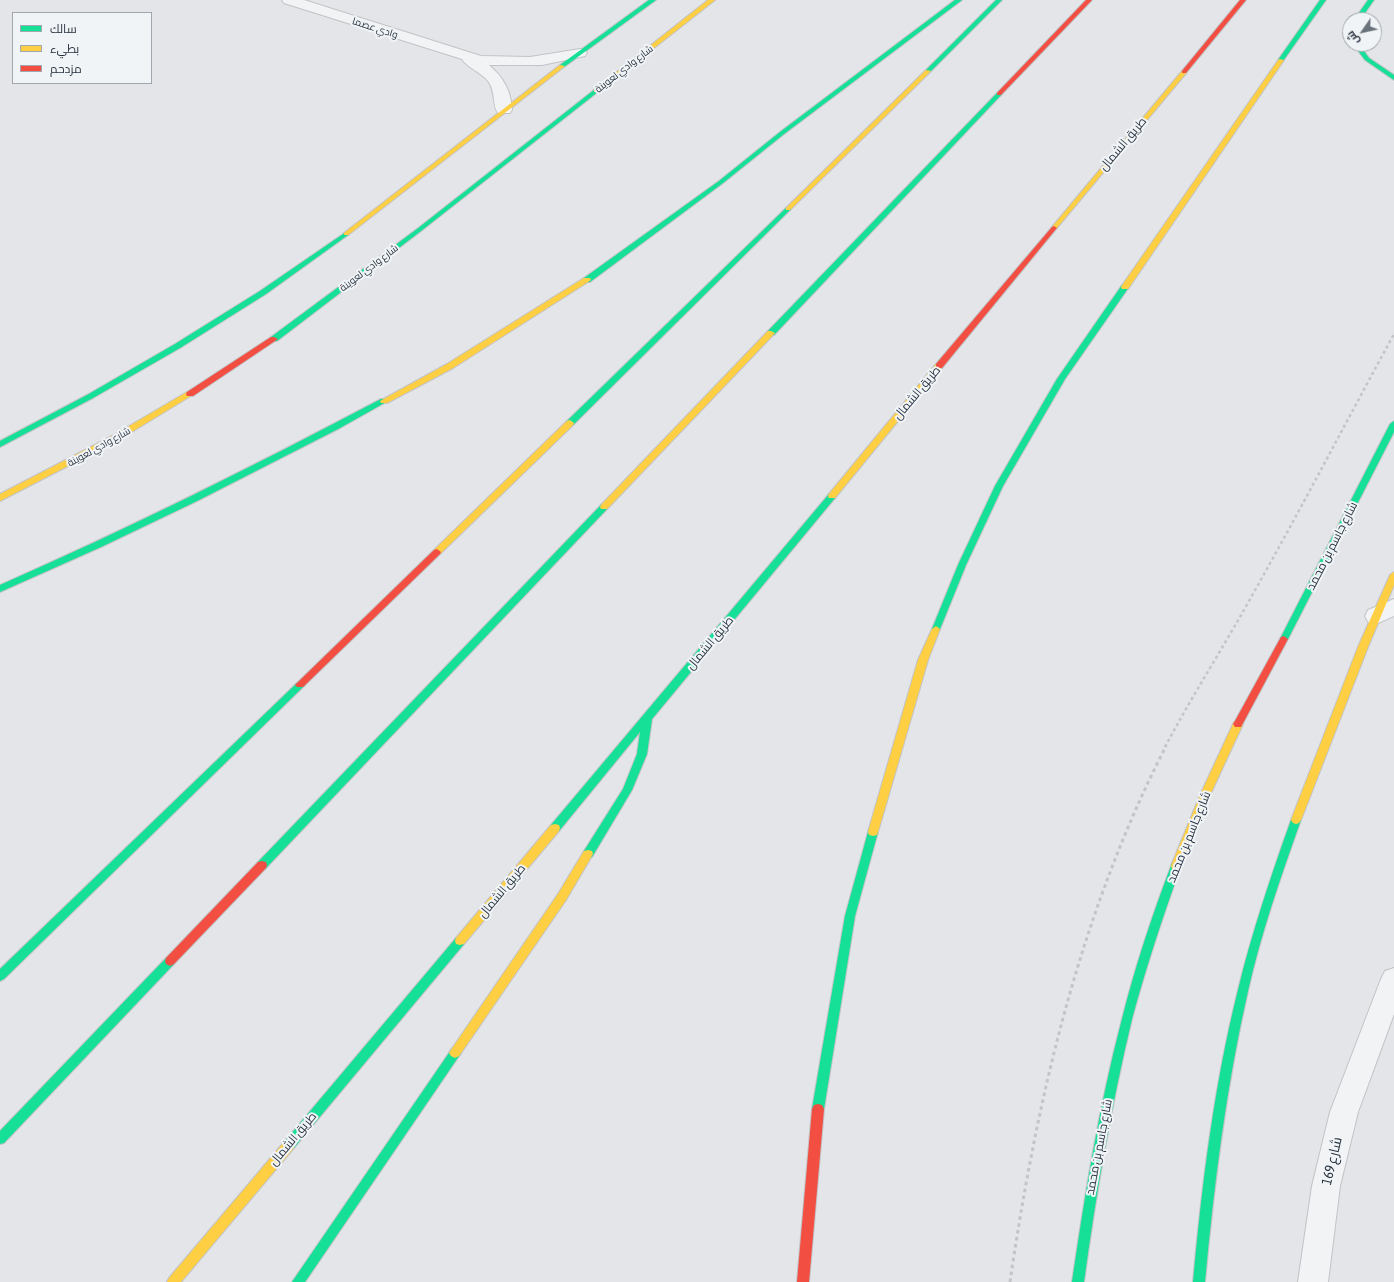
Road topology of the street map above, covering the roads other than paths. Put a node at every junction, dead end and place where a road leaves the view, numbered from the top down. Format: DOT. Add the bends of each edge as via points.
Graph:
graph roads {
  1 [pos="289,0"];
  2 [pos="653,0"];
  3 [pos="712,0"];
  4 [pos="958,0"];
  5 [pos="999,0"];
  6 [pos="1089,0"];
  7 [pos="1242,0"];
  8 [pos="1323,0"];
  9 [pos="1371,0"];
  10 [pos="1363,12"];
  11 [pos="580,52"];
  12 [pos="1361,52"];
  13 [pos="461,55"];
  14 [pos="1394,78"];
  15 [pos="504,110"];
  16 [pos="1394,424"];
  17 [pos="0,444"];
  18 [pos="0,498"];
  19 [pos="1394,575"];
  20 [pos="0,589"];
  21 [pos="1385,611"];
  22 [pos="647,719"];
  23 [pos="0,976"];
  24 [pos="1394,979"];
  25 [pos="0,1139"];
  26 [pos="173,1282"];
  27 [pos="298,1282"];
  28 [pos="803,1282"];
  29 [pos="1078,1282"];
  30 [pos="1199,1282"];
  31 [pos="1313,1282"];
  1 -- 13 [label="street, وادي عصما"];
  2 -- 11 [label="main road"];
  3 -- 18 [label="main road, شارع وادي لعوينة" via="289,329 211,381 117,438"];
  4 -- 20 [label="main road" via="782,133 722,182 586,280 450,366 283,455 81,554"];
  5 -- 23 [label="main road" via="698,299"];
  6 -- 25 [label="main road"];
  7 -- 22 [label="main road, طريق الشمال"];
  8 -- 28 [label="main road" via="1061,379 999,486 962,565 923,660 886,782 850,916 817,1112"];
  9 -- 10 [label="main road"];
  11 -- 13 [label="street, وادي عصما" via="520,63"];
  11 -- 15 [label="main road"];
  12 -- 14 [label="main road" via="1366,59"];
  13 -- 15 [label="street, وادي عصما" via="487,70 496,79 502,89"];
  15 -- 17 [label="main road" via="382,207 293,273 172,352"];
  16 -- 29 [label="main road, شارع جاسم بن محمد" via="1241,719 1207,791 1175,870 1122,1036 1086,1214"];
  19 -- 21 [label="main road"];
  21 -- 30 [label="main road" via="1300,810 1252,948 1231,1037 1214,1135"];
  22 -- 26 [label="main road, طريق الشمال"];
  22 -- 27 [label="main road" via="642,754 627,790 562,897"];
  24 -- 31 [label="street, شارع 169" via="1344,1112 1326,1186"];
}
